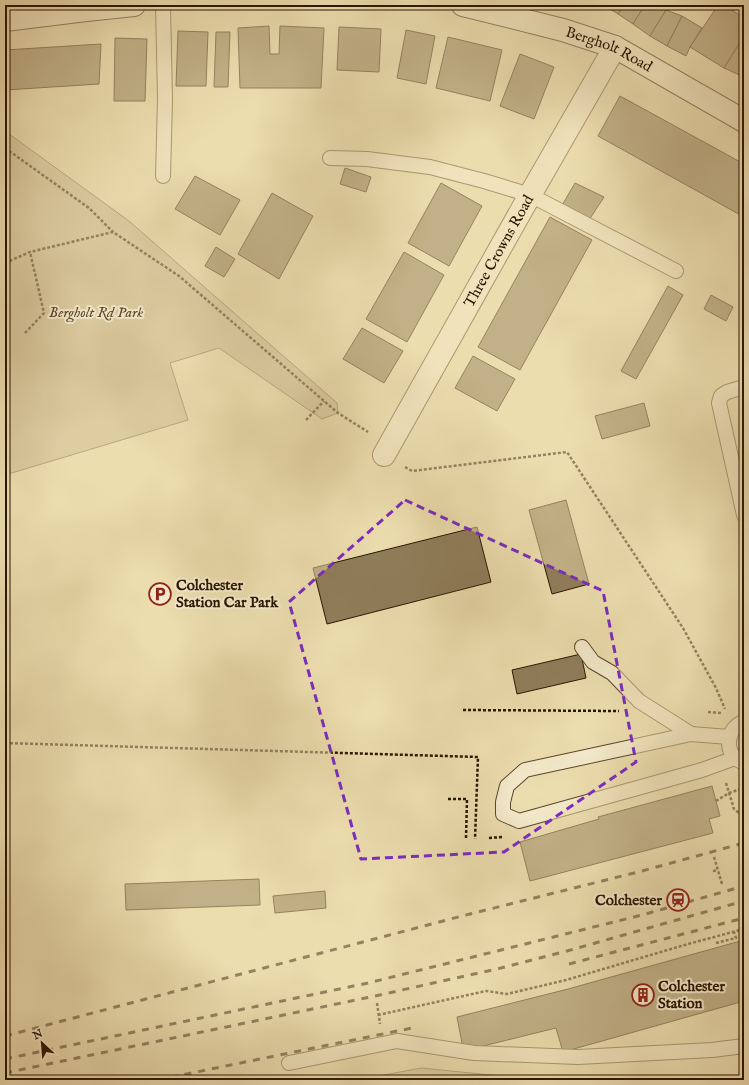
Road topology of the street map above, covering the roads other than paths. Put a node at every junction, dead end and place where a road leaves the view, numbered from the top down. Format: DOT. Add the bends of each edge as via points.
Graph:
graph roads {
  1 [pos="134,5"];
  2 [pos="163,5"];
  3 [pos="464,5"];
  4 [pos="5,20"];
  5 [pos="615,47"];
  6 [pos="744,121"];
  7 [pos="330,158"];
  8 [pos="163,176"];
  9 [pos="530,195"];
  10 [pos="676,271"];
  11 [pos="744,387"];
  12 [pos="386,450"];
  13 [pos="744,515"];
  14 [pos="582,647"];
  15 [pos="744,722"];
  16 [pos="691,734"];
  17 [pos="729,737"];
  18 [pos="740,760"];
  19 [pos="744,1046"];
  20 [pos="289,1063"];
  1 -- 4 [label="street"];
  2 -- 8 [label="lane"];
  3 -- 5 [label="street, Bergholt Road" via="563,30"];
  5 -- 6 [label="street, Bergholt Road"];
  5 -- 9 [label="street, Three Crowns Road"];
  7 -- 9 [label="lane" via="367,159 430,167"];
  9 -- 10 [label="lane"];
  9 -- 12 [label="street, Three Crowns Road"];
  11 -- 13 [label="lane" via="727,392 721,396 719,402"];
  14 -- 16 [label="lane" via="593,662 612,673 639,701"];
  15 -- 17 [label="lane" via="732,731"];
  16 -- 17 [label="lane"];
  16 -- 18 [label="lane" via="525,770 507,786 503,814 519,821"];
  17 -- 18 [label="lane" via="730,748"];
  19 -- 20 [label="lane" via="578,1057 474,1053 397,1041"];
}
